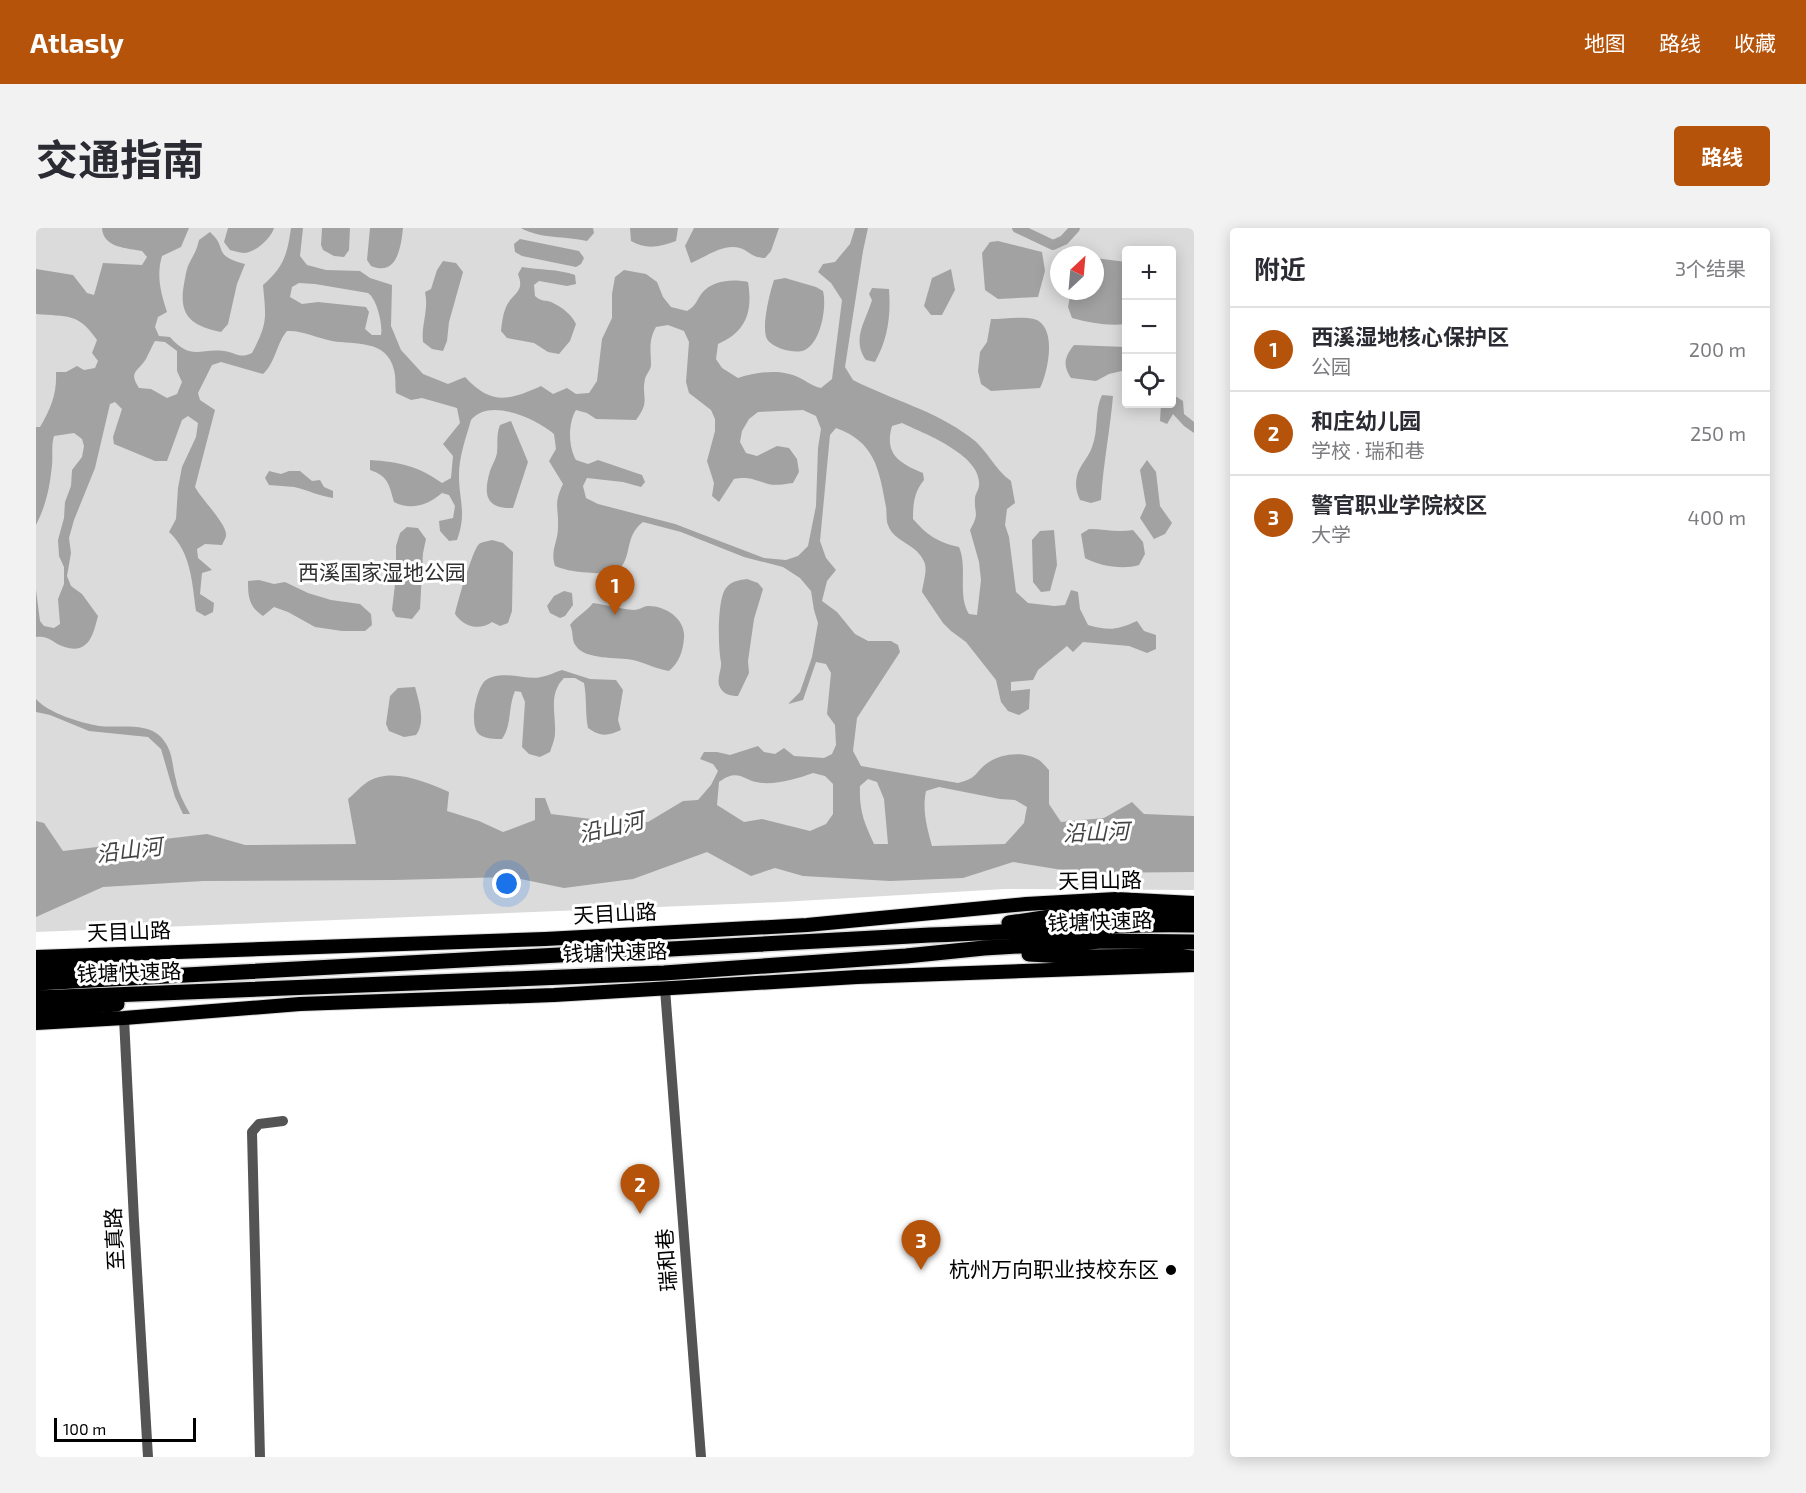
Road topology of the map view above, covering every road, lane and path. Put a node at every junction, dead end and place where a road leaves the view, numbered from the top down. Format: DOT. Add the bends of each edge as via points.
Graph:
graph roads {
  1 [pos="1194,903"];
  2 [pos="1194,912"];
  3 [pos="1194,925"];
  4 [pos="930,935"];
  5 [pos="1194,942"];
  6 [pos="906,956"];
  7 [pos="36,957"];
  8 [pos="1194,958"];
  9 [pos="1194,964"];
  10 [pos="36,968"];
  11 [pos="244,971"];
  12 [pos="36,983"];
  13 [pos="248,989"];
  14 [pos="665,989"];
  15 [pos="36,998"];
  16 [pos="36,1011"];
  17 [pos="124,1018"];
  18 [pos="36,1023"];
  19 [pos="283,1120"];
  20 [pos="148,1457"];
  21 [pos="260,1457"];
  22 [pos="701,1457"];
  1 -- 7 [label="main road, 天目山路" via="1116,898 807,925 545,939"];
  2 -- 4 [label="highway" via="1083,912"];
  3 -- 4 [label="highway, 钱塘快速路"];
  4 -- 11 [label="highway, 钱塘快速路"];
  5 -- 6 [label="highway, 钱塘快速路" via="1103,941"];
  6 -- 8 [label="highway" via="1023,953"];
  6 -- 13 [label="highway, 钱塘快速路" via="664,973"];
  9 -- 14 [label="main road"];
  10 -- 11 [label="highway"];
  11 -- 12 [label="highway, 钱塘快速路"];
  13 -- 15 [label="highway, 钱塘快速路"];
  13 -- 16 [label="highway"];
  14 -- 17 [label="main road" via="300,1004"];
  14 -- 22 [label="street, 瑞和巷"];
  17 -- 18 [label="main road"];
  17 -- 20 [label="street, 至真路"];
  19 -- 21 [label="street" via="259,1124 252,1132"];
}
